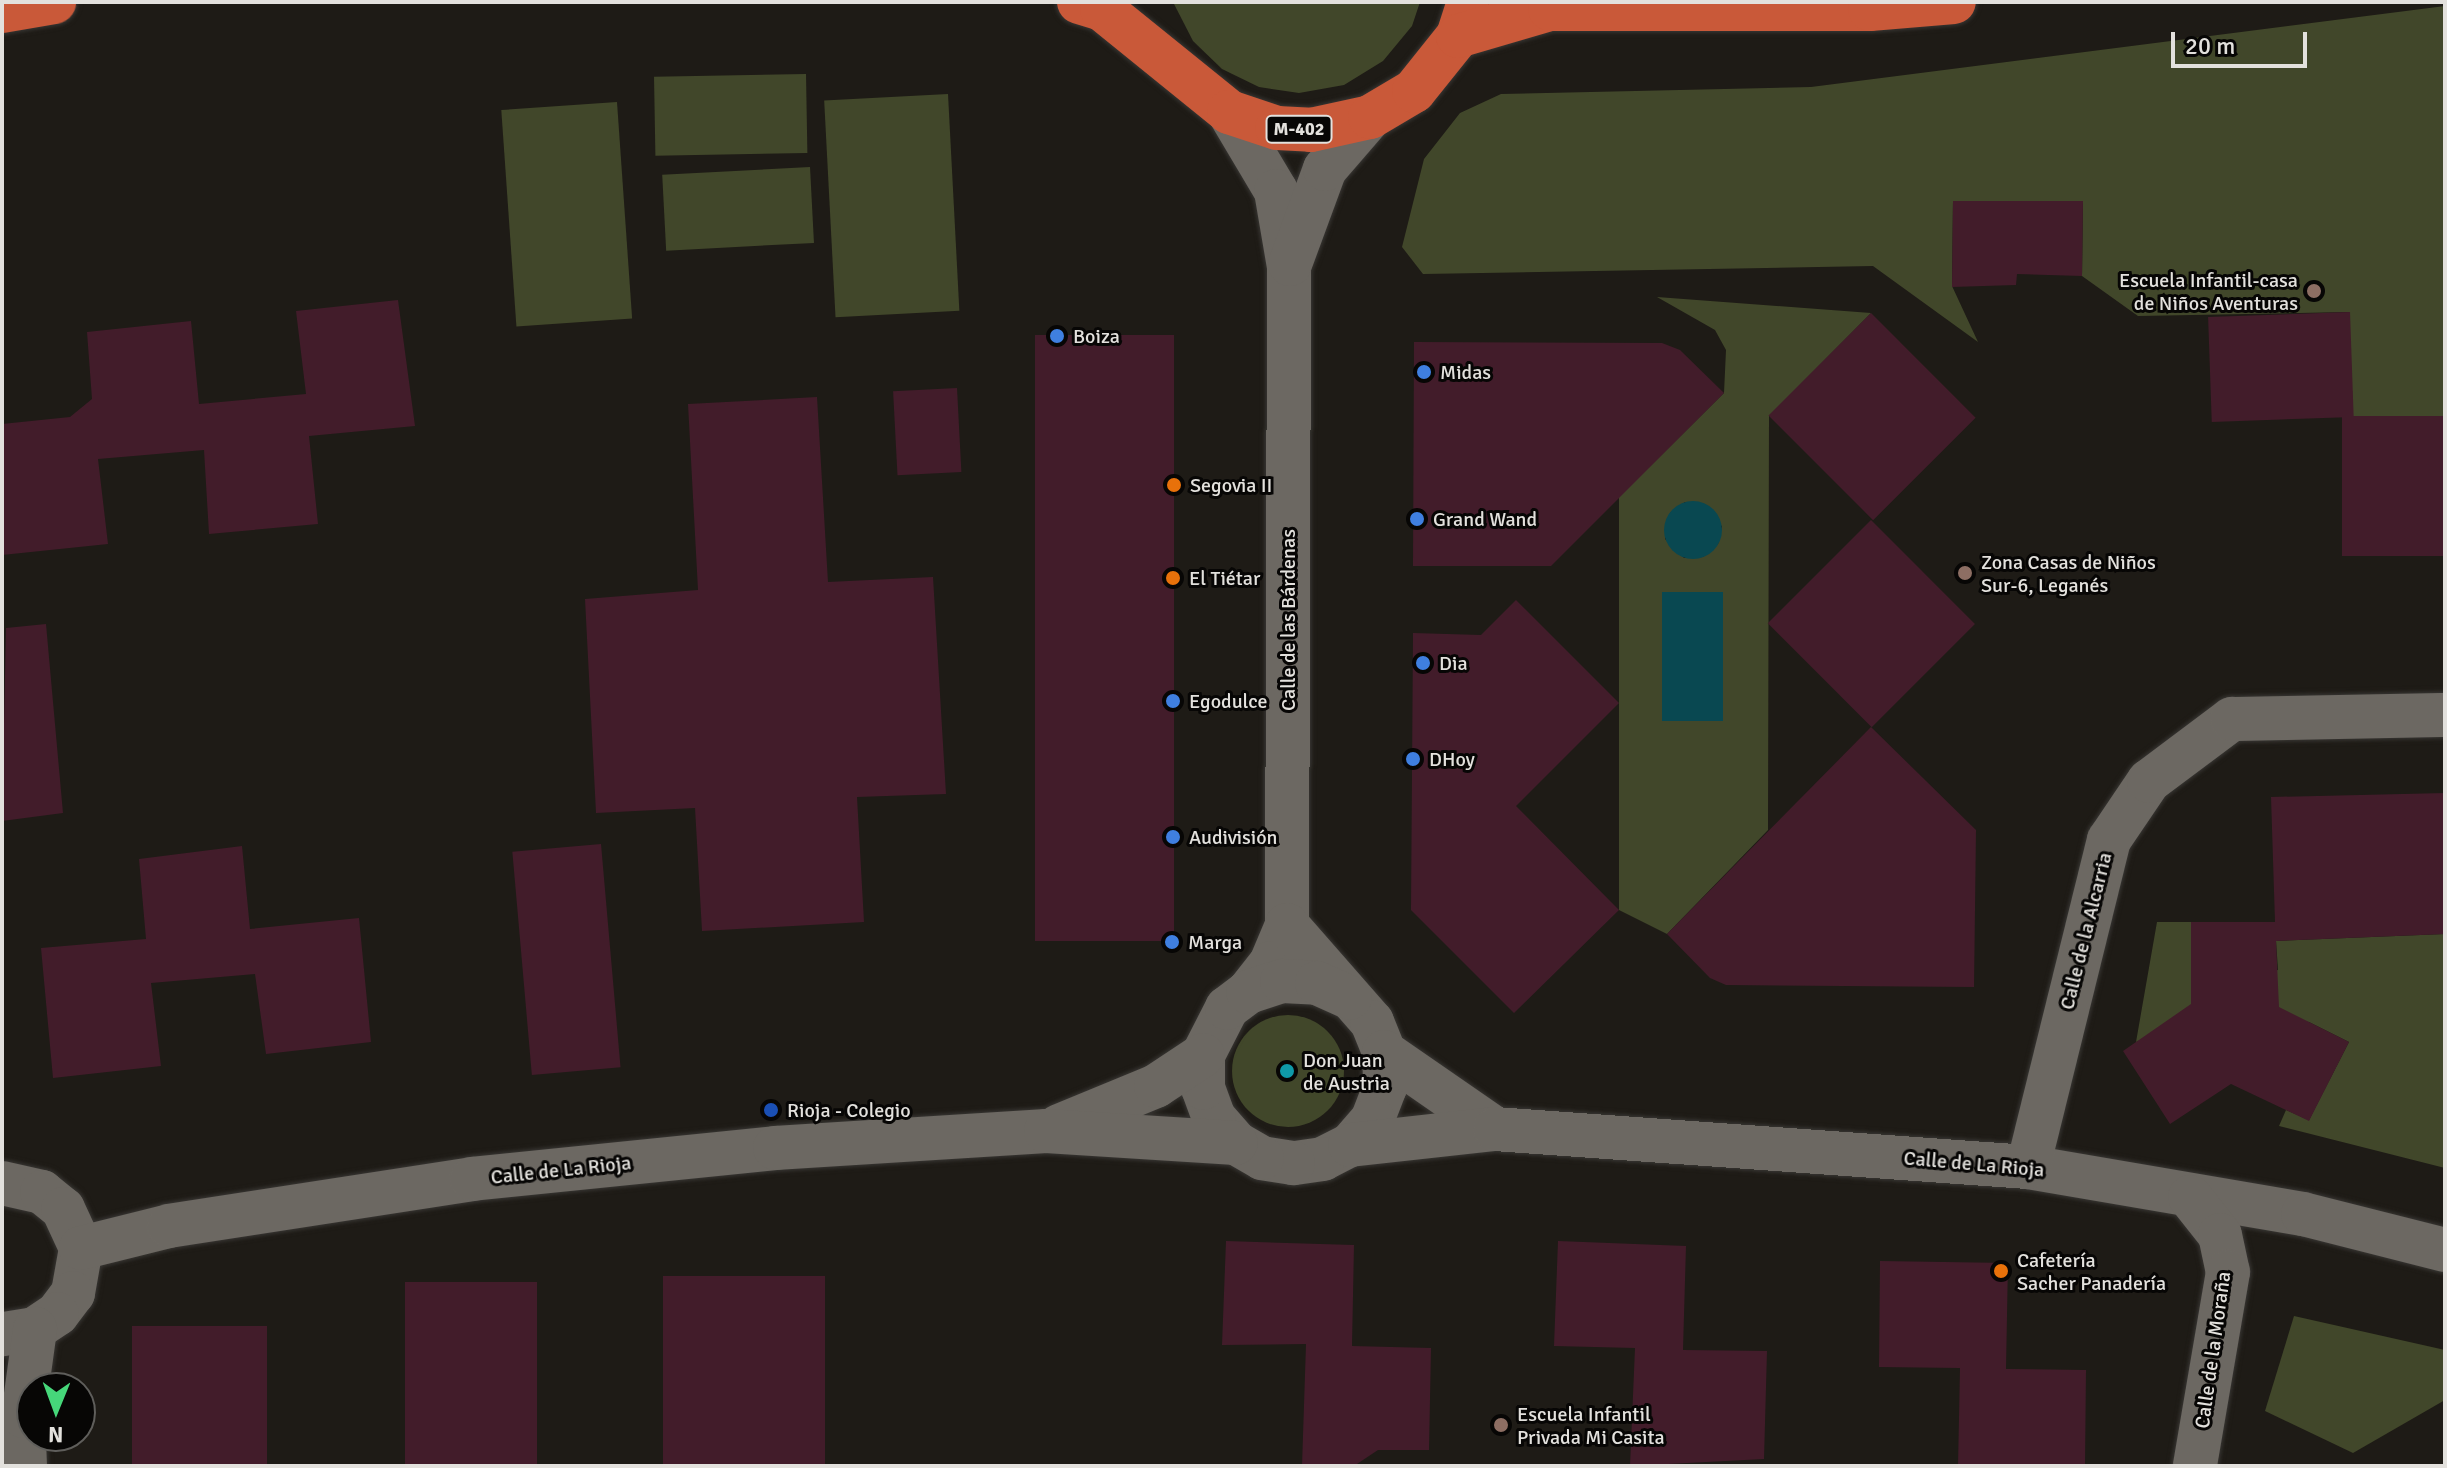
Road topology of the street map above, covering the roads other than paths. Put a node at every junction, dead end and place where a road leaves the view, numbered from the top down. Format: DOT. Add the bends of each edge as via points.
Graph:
graph roads {
  1 [pos="54,2"];
  2 [pos="1079,2"];
  3 [pos="1139,2"];
  4 [pos="1954,2"];
  5 [pos="2,11"];
  6 [pos="1463,19"];
  7 [pos="1165,59"];
  8 [pos="1229,112"];
  9 [pos="1370,117"];
  10 [pos="1289,267"];
  11 [pos="2445,715"];
  12 [pos="1287,925"];
  13 [pos="1248,992"];
  14 [pos="1350,998"];
  15 [pos="1384,1052"];
  16 [pos="1203,1055"];
  17 [pos="1495,1129"];
  18 [pos="1046,1131"];
  19 [pos="1236,1143"];
  20 [pos="1350,1145"];
  21 [pos="2028,1167"];
  22 [pos="3,1181"];
  23 [pos="2190,1197"];
  24 [pos="81,1248"];
  25 [pos="2445,1250"];
  26 [pos="19,1331"];
  27 [pos="25,1466"];
  28 [pos="2195,1466"];
  1 -- 5 [label="highway"];
  2 -- 7 [label="highway, M-402" via="1102,9"];
  3 -- 7 [label="highway, M-402"];
  4 -- 6 [label="highway, M-402" via="1870,9 1550,9"];
  6 -- 9 [label="highway, M-402" via="1414,91"];
  7 -- 8 [label="highway, M-402"];
  8 -- 9 [label="highway, M-402" via="1277,128 1311,130"];
  8 -- 10 [label="street, Calle de las Bárdenas" via="1276,191"];
  9 -- 10 [label="street, Calle de las Bárdenas" via="1325,169"];
  10 -- 12 [label="street, Calle de las Bárdenas"];
  11 -- 21 [label="street, Calle de la Alcarria" via="2232,719 2149,781 2109,840"];
  12 -- 13 [label="street, Calle de las Bárdenas" via="1271,963"];
  12 -- 14 [label="street"];
  13 -- 14 [label="street" via="1282,981 1317,983"];
  13 -- 16 [label="street" via="1219,1019"];
  14 -- 15 [label="street" via="1372,1022"];
  15 -- 17 [label="street"];
  15 -- 20 [label="street" via="1385,1087 1373,1119"];
  16 -- 18 [label="street, Calle de La Rioja" via="1156,1086"];
  16 -- 19 [label="street" via="1203,1088 1214,1118"];
  17 -- 20 [label="street, Calle de La Rioja"];
  17 -- 21 [label="street, Calle de La Rioja"];
  18 -- 19 [label="street, Calle de La Rioja"];
  18 -- 24 [label="street, Calle de La Rioja" via="775,1148 472,1179 169,1226"];
  19 -- 20 [label="street" via="1262,1158 1293,1163"];
  21 -- 23 [label="street, Calle de La Rioja"];
  22 -- 24 [label="street" via="42,1192 63,1209"];
  23 -- 25 [label="street, Calle de La Rioja" via="2303,1214"];
  23 -- 28 [label="street, Calle de la Moraña" via="2220,1235 2228,1272"];
  24 -- 26 [label="street" via="73,1293"];
  26 -- 27 [label="street"];
}
